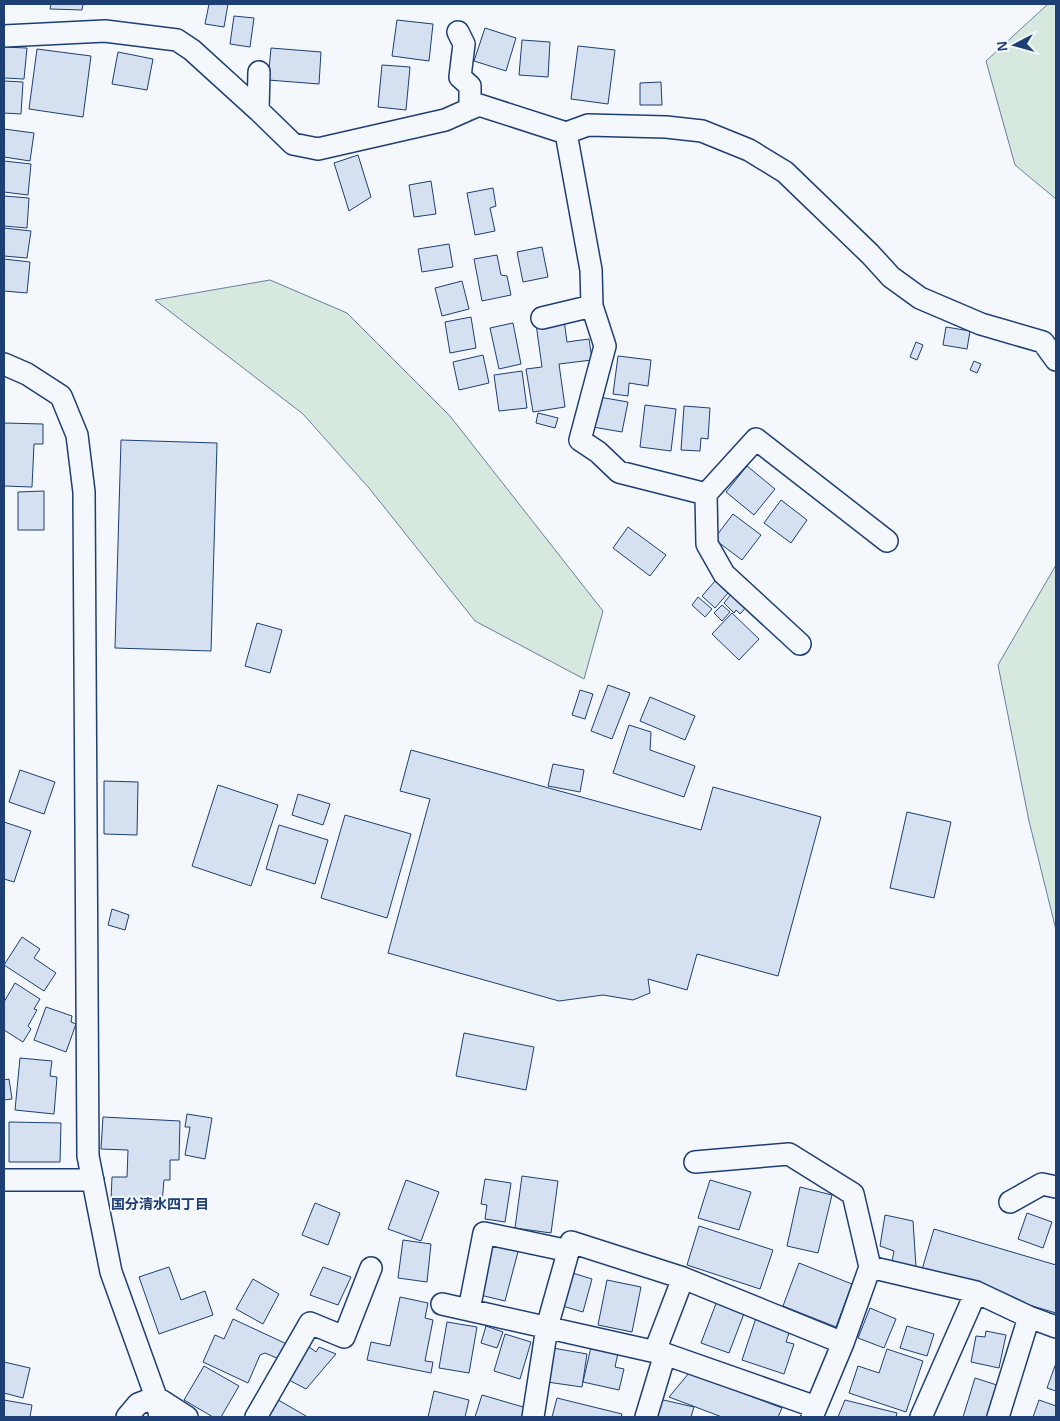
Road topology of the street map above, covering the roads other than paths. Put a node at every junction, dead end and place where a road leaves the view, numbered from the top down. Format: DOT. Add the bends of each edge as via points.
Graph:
graph roads {
  1 [pos="458,32"];
  2 [pos="4,36"];
  3 [pos="259,72"];
  4 [pos="470,109"];
  5 [pos="258,110"];
  6 [pos="566,133"];
  7 [pos="592,306"];
  8 [pos="542,318"];
  9 [pos="1056,360"];
  10 [pos="4,364"];
  11 [pos="706,494"];
  12 [pos="887,541"];
  13 [pos="800,644"];
  14 [pos="695,1162"];
  15 [pos="4,1180"];
  16 [pos="93,1180"];
  17 [pos="1056,1187"];
  18 [pos="1010,1202"];
  19 [pos="569,1251"];
  20 [pos="870,1267"];
  21 [pos="371,1268"];
  22 [pos="683,1278"];
  23 [pos="976,1292"];
  24 [pos="442,1304"];
  25 [pos="469,1310"];
  26 [pos="1029,1317"];
  27 [pos="547,1327"];
  28 [pos="1056,1327"];
  29 [pos="844,1343"];
  30 [pos="660,1352"];
  31 [pos="156,1397"];
  32 [pos="814,1412"];
  33 [pos="127,1417"];
  34 [pos="160,1417"];
  35 [pos="187,1417"];
  36 [pos="256,1417"];
  37 [pos="533,1417"];
  38 [pos="646,1417"];
  39 [pos="921,1417"];
  40 [pos="998,1417"];
  1 -- 4 [label="street" via="464,44 460,77 470,86"];
  2 -- 5 [label="street" via="105,31 177,40"];
  3 -- 5 [label="street"];
  4 -- 5 [label="street" via="445,120 318,149 293,144"];
  4 -- 6 [label="street" via="479,105"];
  6 -- 7 [label="street" via="591,270"];
  6 -- 9 [label="street" via="588,125 666,127 702,131 749,150 785,172 891,278 920,298 981,324 1043,342"];
  7 -- 8 [label="street"];
  7 -- 11 [label="street" via="605,346 580,440 619,472"];
  10 -- 16 [label="street" via="27,374 61,396 77,434 84,492 88,1156"];
  11 -- 12 [label="street" via="756,439"];
  11 -- 13 [label="street" via="707,544 724,574"];
  14 -- 20 [label="street" via="789,1154 853,1194"];
  15 -- 16 [label="street"];
  16 -- 31 [label="street" via="111,1272"];
  17 -- 18 [label="street" via="1042,1184"];
  19 -- 22 [label="street" via="571,1242"];
  19 -- 25 [label="street" via="484,1233"];
  19 -- 27 [label="street"];
  20 -- 23 [label="street"];
  20 -- 29 [label="street"];
  21 -- 36 [label="street" via="344,1337 310,1324"];
  22 -- 29 [label="street"];
  22 -- 30 [label="street"];
  23 -- 26 [label="street"];
  23 -- 39 [label="street"];
  24 -- 25 [label="street"];
  25 -- 27 [label="street"];
  26 -- 28 [label="street"];
  26 -- 40 [label="street"];
  27 -- 30 [label="street"];
  27 -- 37 [label="street"];
  29 -- 32 [label="street"];
  30 -- 32 [label="street"];
  30 -- 38 [label="street"];
  31 -- 33 [label="street" via="138,1404"];
  31 -- 34 [label="street"];
  31 -- 35 [label="street"];
}
